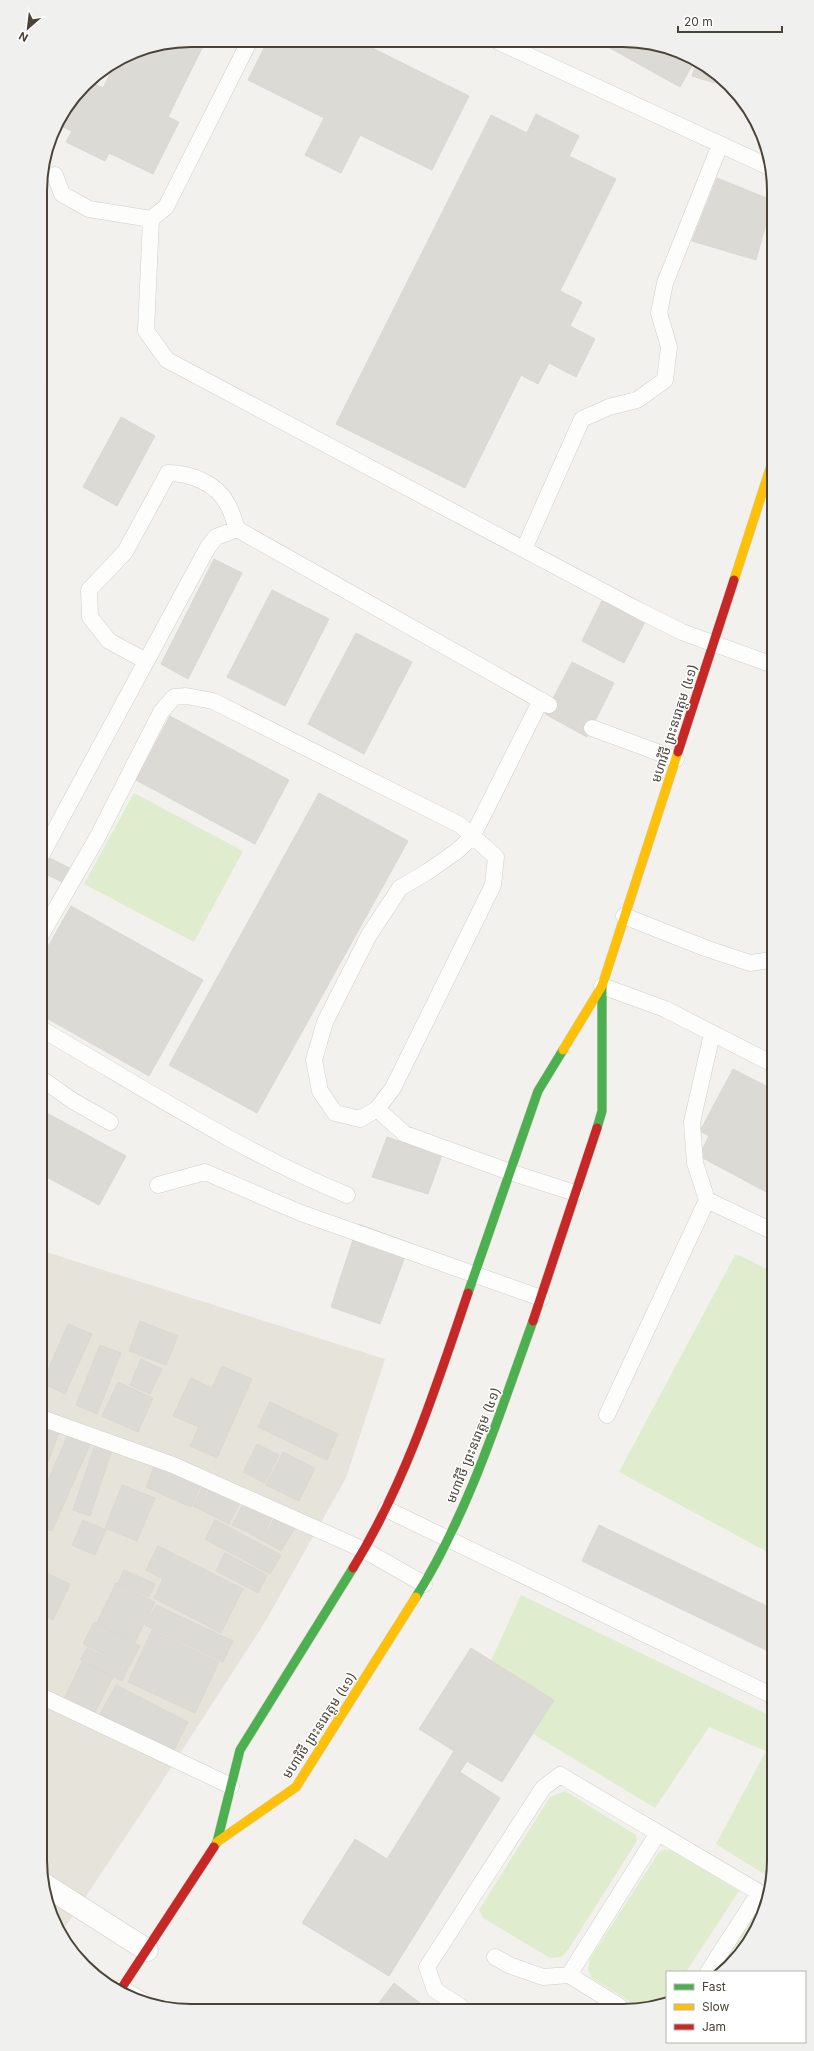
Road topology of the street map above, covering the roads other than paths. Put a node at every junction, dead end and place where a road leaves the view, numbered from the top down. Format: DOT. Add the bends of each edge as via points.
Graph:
graph roads {
  1 [pos="246,47"];
  2 [pos="510,47"];
  3 [pos="720,145"];
  4 [pos="764,165"];
  5 [pos="55,175"];
  6 [pos="151,219"];
  7 [pos="767,478"];
  8 [pos="237,529"];
  9 [pos="524,549"];
  10 [pos="713,644"];
  11 [pos="146,661"];
  12 [pos="767,663"];
  13 [pos="592,728"];
  14 [pos="676,759"];
  15 [pos="472,837"];
  16 [pos="47,845"];
  17 [pos="624,916"];
  18 [pos="47,924"];
  19 [pos="767,961"];
  20 [pos="602,986"];
  21 [pos="47,1032"];
  22 [pos="712,1034"];
  23 [pos="767,1061"];
  24 [pos="47,1083"];
  25 [pos="377,1109"];
  26 [pos="110,1122"];
  27 [pos="510,1172"];
  28 [pos="158,1185"];
  29 [pos="575,1193"];
  30 [pos="346,1195"];
  31 [pos="707,1200"];
  32 [pos="767,1229"];
  33 [pos="475,1275"];
  34 [pos="541,1298"];
  35 [pos="607,1415"];
  36 [pos="47,1420"];
  37 [pos="386,1509"];
  38 [pos="448,1539"];
  39 [pos="364,1550"];
  40 [pos="424,1584"];
  41 [pos="767,1693"];
  42 [pos="47,1699"];
  43 [pos="231,1786"];
  44 [pos="658,1833"];
  45 [pos="217,1842"];
  46 [pos="50,1888"];
  47 [pos="763,1895"];
  48 [pos="762,1896"];
  49 [pos="147,1950"];
  50 [pos="495,1957"];
  51 [pos="709,1971"];
  52 [pos="569,1975"];
  53 [pos="123,1987"];
  54 [pos="456,2004"];
  55 [pos="616,2004"];
  1 -- 6 [label="lane" via="166,207"];
  2 -- 3 [label="lane"];
  3 -- 4 [label="lane"];
  3 -- 9 [label="lane" via="665,283 659,313 669,347 665,380 637,400 609,407 582,419"];
  5 -- 6 [label="lane" via="62,194 89,209"];
  6 -- 9 [label="lane" via="146,331 168,360"];
  7 -- 10 [label="main road, មហាវិថី ព្រះនរោត្តម (៤១)"];
  8 -- 11 [label="lane" via="216,537 208,547"];
  8 -- 11 [label="lane" via="228,504 211,485 182,473 168,473 125,552 89,590 90,617 109,640"];
  8 -- 15 [label="lane" via="545,702"];
  9 -- 10 [label="lane" via="640,611"];
  10 -- 12 [label="lane"];
  10 -- 14 [label="main road, មហាវិថី ព្រះនរោត្តម (៤១)"];
  11 -- 16 [label="lane"];
  13 -- 14 [label="lane"];
  14 -- 17 [label="main road, មហាវិថី ព្រះនរោត្តម (៤១)"];
  15 -- 18 [label="lane" via="460,825 213,701 186,696 174,697 161,712 97,838"];
  15 -- 25 [label="lane" via="496,857 493,885 393,1088"];
  15 -- 25 [label="lane" via="457,852 400,888 369,935 325,1022 314,1060 320,1091 335,1114 360,1119"];
  17 -- 19 [label="lane" via="750,963"];
  17 -- 20 [label="main road, មហាវិថី ព្រះនរោត្តម (៤១)"];
  20 -- 22 [label="lane" via="665,1009"];
  20 -- 27 [label="main road, មហាវិថី ព្រះនរោត្តម (៤១)" via="538,1090"];
  20 -- 29 [label="main road, មហាវិថី ព្រះនរោត្តម (៤១)" via="602,1112"];
  21 -- 30 [label="lane" via="261,1155 305,1178"];
  22 -- 23 [label="lane"];
  22 -- 31 [label="lane" via="692,1122 695,1163"];
  24 -- 26 [label="lane"];
  25 -- 27 [label="lane" via="405,1134"];
  27 -- 29 [label="lane"];
  27 -- 33 [label="main road, មហាវិថី ព្រះនរោត្តម (៤១)"];
  28 -- 33 [label="lane" via="205,1172 301,1213"];
  29 -- 34 [label="main road, មហាវិថី ព្រះនរោត្តម (៤១)"];
  31 -- 32 [label="lane"];
  31 -- 35 [label="lane"];
  33 -- 34 [label="lane"];
  33 -- 37 [label="main road, មហាវិថី ព្រះនរោត្តម (៤១)" via="420,1432"];
  34 -- 38 [label="main road, មហាវិថី ព្រះនរោត្តម (៤១)" via="483,1461"];
  36 -- 39 [label="lane" via="173,1464"];
  37 -- 38 [label="lane"];
  37 -- 39 [label="main road, មហាវិថី ព្រះនរោត្តម (៤១)"];
  38 -- 40 [label="main road, មហាវិថី ព្រះនរោត្តម (៤១)"];
  38 -- 41 [label="lane"];
  39 -- 40 [label="lane"];
  39 -- 43 [label="main road, មហាវិថី ព្រះនរោត្តម (៤១)" via="240,1750"];
  40 -- 45 [label="main road, មហាវិថី ព្រះនរោត្តម (៤១)" via="296,1787"];
  42 -- 43 [label="lane"];
  43 -- 45 [label="main road, មហាវិថី ព្រះនរោត្តម (៤១)"];
  44 -- 47 [label="lane"];
  44 -- 52 [label="lane"];
  44 -- 54 [label="lane" via="560,1775 543,1788 427,1968 435,1990"];
  45 -- 49 [label="main road, មហាវិថី ព្រះនរោត្តម (៤១)"];
  46 -- 49 [label="street"];
  48 -- 51 [label="lane"];
  49 -- 53 [label="main road, មហាវិថី ព្រះនរោត្តម (៤១)"];
  50 -- 52 [label="lane" via="509,1966 543,1977"];
  52 -- 55 [label="lane"];
}
